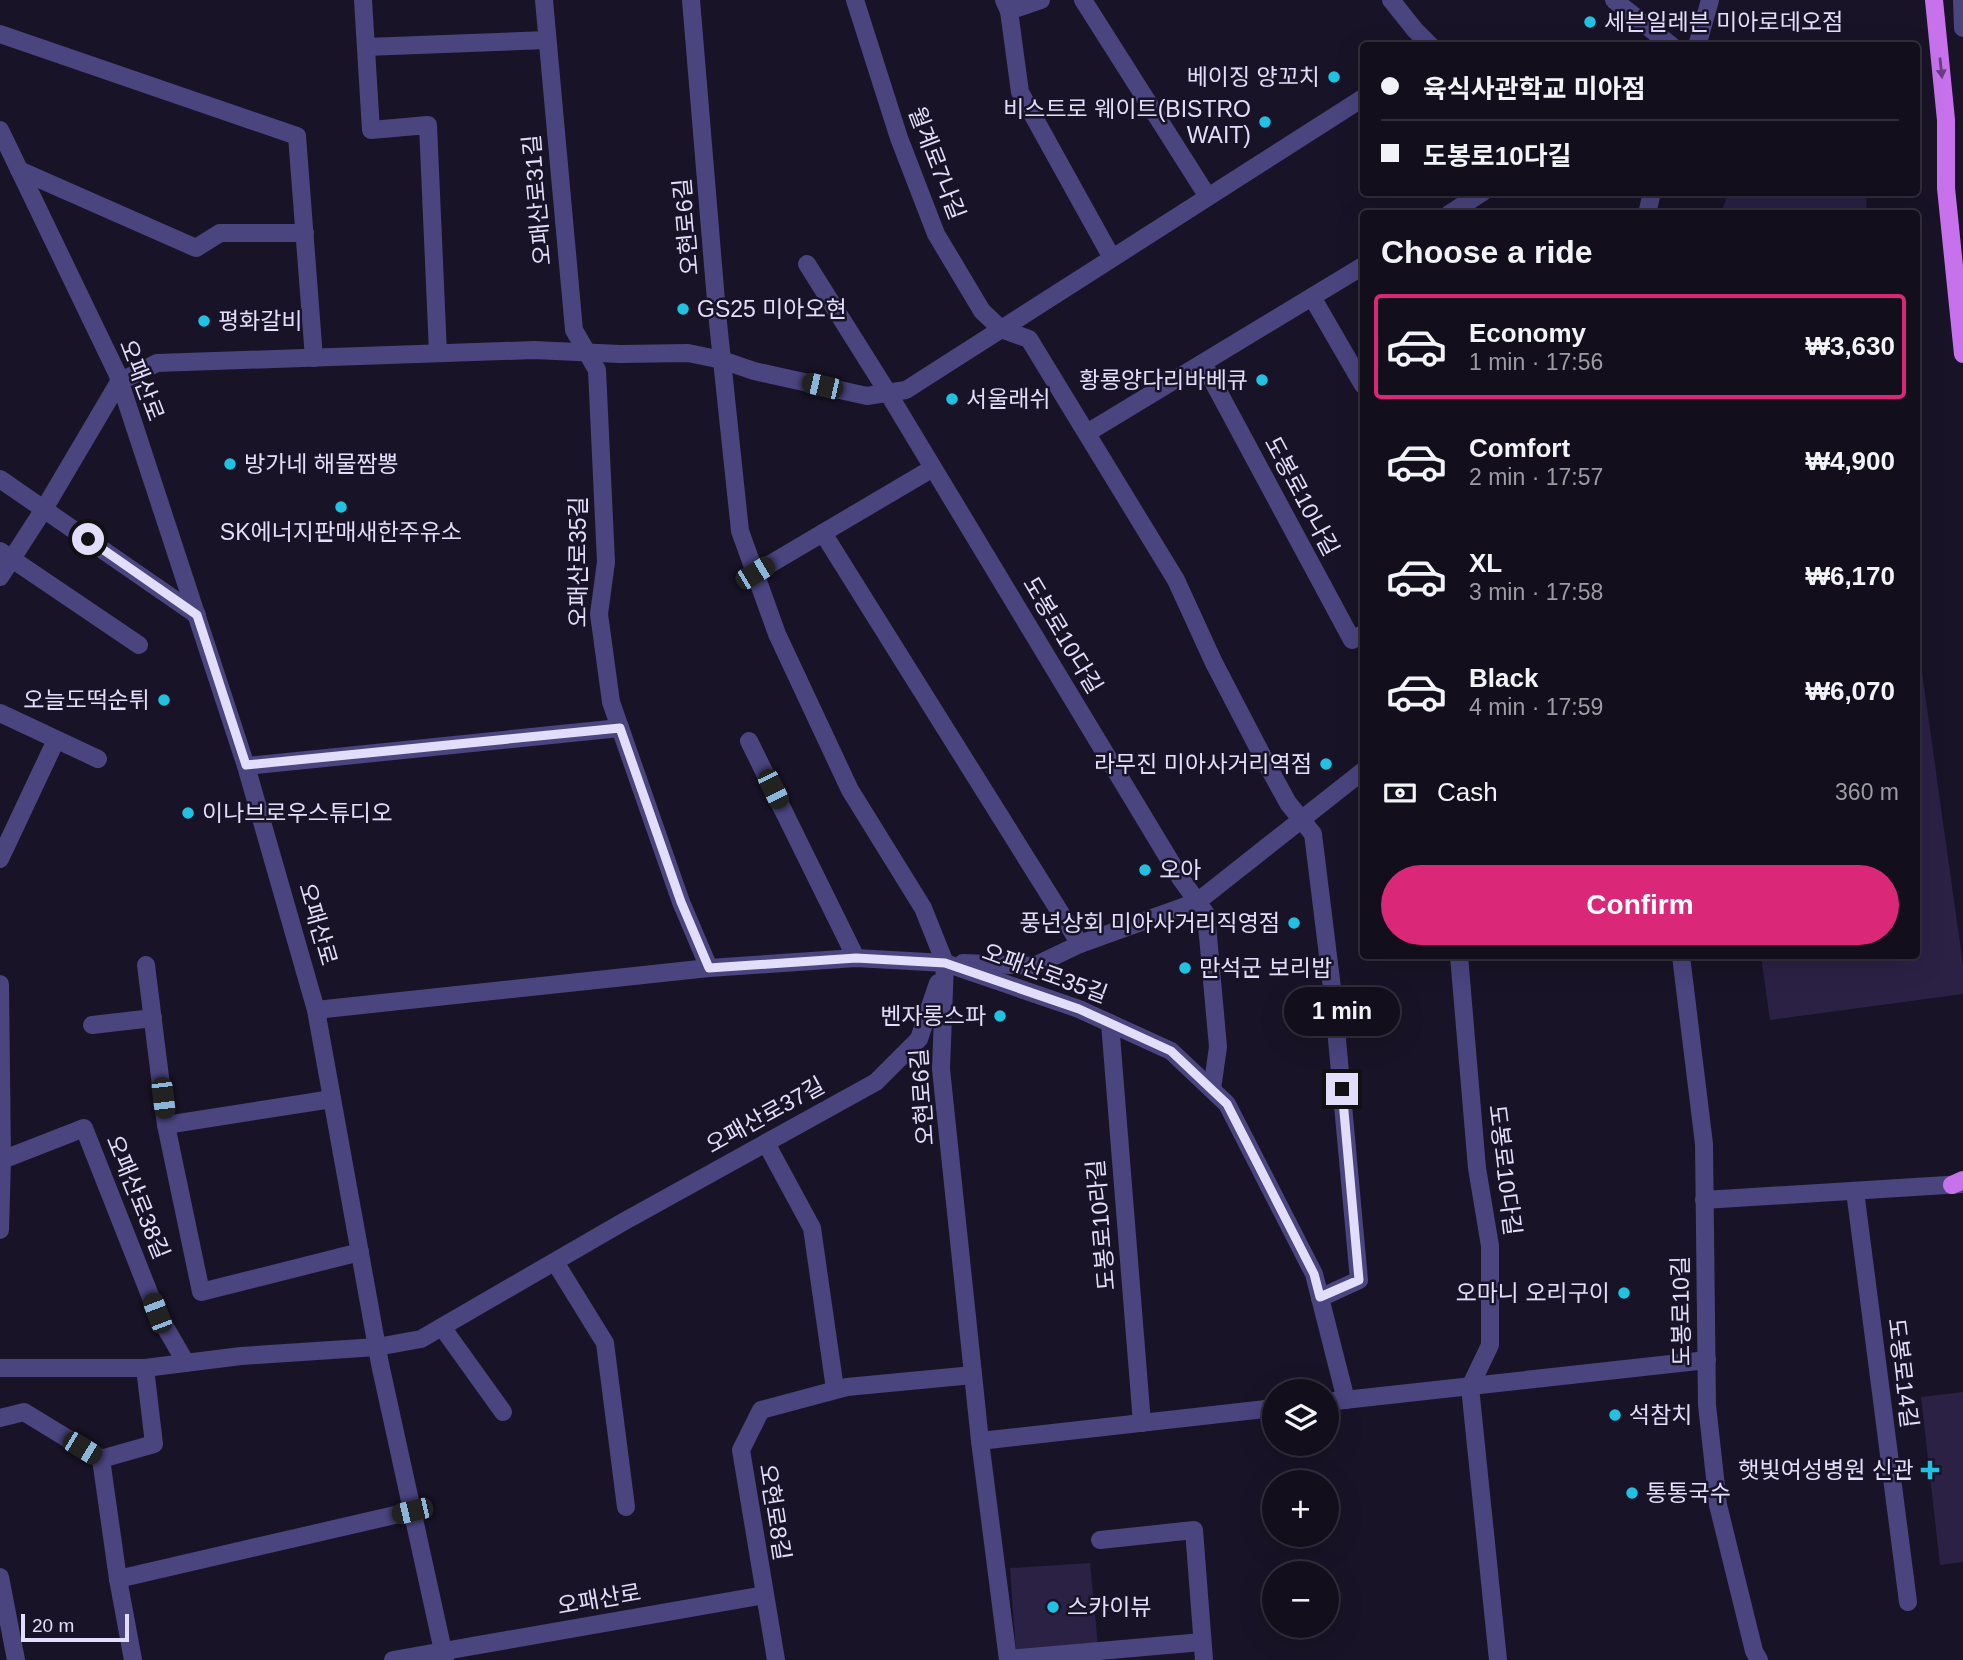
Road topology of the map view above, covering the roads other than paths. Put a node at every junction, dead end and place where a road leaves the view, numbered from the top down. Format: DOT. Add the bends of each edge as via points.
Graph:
graph roads {
  1 [pos="363,0"];
  2 [pos="544,0"];
  3 [pos="691,0"];
  4 [pos="855,0"];
  5 [pos="1041,0"];
  6 [pos="1083,0"];
  7 [pos="1391,0"];
  8 [pos="1614,0"];
  9 [pos="1710,0"];
  10 [pos="1934,0"];
  11 [pos="1962,0"];
  12 [pos="1007,6"];
  13 [pos="1963,28"];
  14 [pos="0,34"];
  15 [pos="547,40"];
  16 [pos="1427,42"];
  17 [pos="1667,42"];
  18 [pos="1698,42"];
  19 [pos="366,47"];
  20 [pos="1360,100"];
  21 [pos="0,130"];
  22 [pos="19,170"];
  23 [pos="1477,196"];
  24 [pos="1208,197"];
  25 [pos="1455,210"];
  26 [pos="305,233"];
  27 [pos="1112,258"];
  28 [pos="807,264"];
  29 [pos="1360,268"];
  30 [pos="1312,297"];
  31 [pos="1001,329"];
  32 [pos="585,352"];
  33 [pos="438,353"];
  34 [pos="1963,354"];
  35 [pos="314,358"];
  36 [pos="722,360"];
  37 [pos="1203,363"];
  38 [pos="1360,380"];
  39 [pos="119,382"];
  40 [pos="888,393"];
  41 [pos="1087,433"];
  42 [pos="933,468"];
  43 [pos="0,479"];
  44 [pos="44,509"];
  45 [pos="823,533"];
  46 [pos="6,555"];
  47 [pos="755,573"];
  48 [pos="0,577"];
  49 [pos="197,615"];
  50 [pos="1360,636"];
  51 [pos="139,645"];
  52 [pos="0,713"];
  53 [pos="620,728"];
  54 [pos="56,740"];
  55 [pos="749,741"];
  56 [pos="98,759"];
  57 [pos="246,765"];
  58 [pos="1360,773"];
  59 [pos="1300,819"];
  60 [pos="0,859"];
  61 [pos="1197,902"];
  62 [pos="1080,944"];
  63 [pos="856,958"];
  64 [pos="1459,959"];
  65 [pos="1681,959"];
  66 [pos="945,963"];
  67 [pos="146,965"];
  68 [pos="709,968"];
  69 [pos="0,984"];
  70 [pos="317,1010"];
  71 [pos="153,1018"];
  72 [pos="1110,1023"];
  73 [pos="92,1025"];
  74 [pos="1212,1089"];
  75 [pos="332,1099"];
  76 [pos="166,1125"];
  77 [pos="766,1143"];
  78 [pos="2,1160"];
  79 [pos="1959,1183"];
  80 [pos="1856,1191"];
  81 [pos="1704,1200"];
  82 [pos="0,1230"];
  83 [pos="360,1252"];
  84 [pos="555,1262"];
  85 [pos="1320,1297"];
  86 [pos="442,1327"];
  87 [pos="377,1347"];
  88 [pos="1707,1360"];
  89 [pos="187,1363"];
  90 [pos="0,1368"];
  91 [pos="145,1368"];
  92 [pos="973,1375"];
  93 [pos="1470,1387"];
  94 [pos="835,1389"];
  95 [pos="1346,1400"];
  96 [pos="1339,1401"];
  97 [pos="1262,1409"];
  98 [pos="503,1412"];
  99 [pos="0,1418"];
  100 [pos="1142,1423"];
  101 [pos="981,1441"];
  102 [pos="101,1459"];
  103 [pos="626,1507"];
  104 [pos="412,1511"];
  105 [pos="1100,1540"];
  106 [pos="0,1577"];
  107 [pos="118,1579"];
  108 [pos="764,1595"];
  109 [pos="1908,1602"];
  110 [pos="1203,1651"];
  111 [pos="444,1656"];
  112 [pos="16,1660"];
  113 [pos="133,1660"];
  114 [pos="393,1660"];
  115 [pos="776,1660"];
  116 [pos="1008,1660"];
  117 [pos="1498,1660"];
  118 [pos="1759,1660"];
  1 -- 19 [label="street"];
  2 -- 15 [label="street, 오패산로31길"];
  3 -- 36 [label="street, 오현로6길"];
  4 -- 31 [label="street, 월계로7나길" via="899,138 936,234 982,311"];
  5 -- 12 [label="street"];
  6 -- 24 [label="street"];
  7 -- 16 [label="street"];
  8 -- 17 [label="street"];
  9 -- 18 [label="street"];
  10 -- 34 [label="main road, one-way"];
  11 -- 13 [label="street"];
  12 -- 27 [label="street" via="1020,92"];
  14 -- 26 [label="street" via="297,136"];
  15 -- 19 [label="street"];
  15 -- 32 [label="street, 오패산로31길" via="574,330"];
  19 -- 33 [label="street" via="372,130 428,125"];
  20 -- 24 [label="street"];
  21 -- 22 [label="street, 오패산로"];
  22 -- 26 [label="street" via="197,247 220,233"];
  22 -- 39 [label="street, 오패산로"];
  23 -- 25 [label="street"];
  24 -- 27 [label="street"];
  26 -- 35 [label="street"];
  27 -- 31 [label="street"];
  28 -- 40 [label="street"];
  29 -- 30 [label="street"];
  30 -- 37 [label="street"];
  30 -- 38 [label="street"];
  31 -- 40 [label="street" via="906,390"];
  31 -- 41 [label="street" via="1029,340"];
  32 -- 33 [label="street"];
  32 -- 36 [label="street" via="688,353"];
  32 -- 53 [label="street, 오패산로35길" via="597,370 606,562 599,614 611,702"];
  33 -- 35 [label="street"];
  35 -- 39 [label="street" via="157,363"];
  36 -- 40 [label="street" via="867,396"];
  36 -- 47 [label="street, 오현로6길" via="740,531"];
  37 -- 41 [label="street"];
  37 -- 50 [label="street, 도봉로10나길" via="1352,640"];
  39 -- 44 [label="street"];
  39 -- 49 [label="street, 오패산로"];
  40 -- 42 [label="street, 도봉로10다길"];
  41 -- 59 [label="street" via="1176,580 1251,735"];
  42 -- 45 [label="street"];
  42 -- 61 [label="street, 도봉로10다길"];
  43 -- 44 [label="street"];
  44 -- 46 [label="street"];
  44 -- 49 [label="street"];
  45 -- 47 [label="street"];
  45 -- 62 [label="street"];
  46 -- 48 [label="street"];
  46 -- 51 [label="street"];
  47 -- 66 [label="street, 오현로6길" via="776,634 850,790 923,908"];
  49 -- 57 [label="street, 오패산로"];
  52 -- 54 [label="street"];
  53 -- 57 [label="street"];
  53 -- 68 [label="street, 오패산로35길"];
  54 -- 56 [label="street"];
  54 -- 60 [label="street"];
  55 -- 63 [label="street"];
  57 -- 70 [label="street, 오패산로"];
  58 -- 59 [label="street"];
  59 -- 61 [label="street"];
  59 -- 85 [label="street" via="1313,834 1359,1280"];
  61 -- 62 [label="street"];
  61 -- 74 [label="street, 도봉로10다길" via="1206,914 1218,1047"];
  62 -- 66 [label="street" via="1034,966"];
  63 -- 66 [label="street, 오패산로35길"];
  63 -- 68 [label="street, 오패산로35길"];
  64 -- 93 [label="street, 도봉로10다길" via="1477,1168 1490,1245 1490,1345"];
  65 -- 81 [label="street, 도봉로10길" via="1704,1144"];
  66 -- 72 [label="street, 오패산로35길"];
  66 -- 77 [label="street, 오패산로37길" via="919,1039 876,1082"];
  66 -- 92 [label="street, 오현로6길" via="941,1069"];
  67 -- 71 [label="street"];
  68 -- 70 [label="street, 오패산로35길"];
  69 -- 78 [label="street"];
  70 -- 75 [label="street, 오패산로"];
  71 -- 73 [label="street"];
  71 -- 76 [label="street"];
  72 -- 74 [label="street, 오패산로35길" via="1171,1051"];
  72 -- 100 [label="street, 도봉로10라길"];
  74 -- 85 [label="street, 오패산로35길" via="1227,1104 1314,1274"];
  75 -- 76 [label="street"];
  75 -- 83 [label="street, 오패산로"];
  76 -- 83 [label="street" via="201,1292"];
  77 -- 84 [label="street, 오패산로37길"];
  77 -- 94 [label="street" via="812,1228"];
  78 -- 82 [label="street"];
  78 -- 89 [label="street, 오패산로38길" via="84,1128 157,1313"];
  79 -- 80 [label="street"];
  80 -- 81 [label="street"];
  80 -- 109 [label="street, 도봉로14길"];
  81 -- 88 [label="street, 도봉로10길"];
  83 -- 87 [label="street, 오패산로"];
  84 -- 86 [label="street, 오패산로37길"];
  84 -- 103 [label="street" via="605,1343"];
  85 -- 95 [label="street, 오패산로35길"];
  86 -- 87 [label="street, 오패산로37길" via="421,1339"];
  86 -- 98 [label="street"];
  87 -- 89 [label="street"];
  87 -- 104 [label="street, 오패산로"];
  88 -- 93 [label="street"];
  88 -- 118 [label="street, 도봉로10길" via="1718,1505"];
  89 -- 91 [label="street"];
  90 -- 91 [label="street"];
  91 -- 102 [label="street" via="154,1444"];
  92 -- 94 [label="street, 오현로8길"];
  92 -- 101 [label="street, 오현로6길"];
  93 -- 95 [label="street"];
  93 -- 117 [label="street"];
  94 -- 108 [label="street, 오현로8길" via="761,1410 741,1450"];
  95 -- 96 [label="street"];
  97 -- 100 [label="street"];
  99 -- 102 [label="street" via="24,1412"];
  100 -- 101 [label="street"];
  101 -- 116 [label="street, 오현로6길"];
  102 -- 107 [label="street"];
  104 -- 107 [label="street"];
  104 -- 111 [label="street, 오패산로"];
  105 -- 110 [label="street, 오현로6길" via="1194,1530"];
  106 -- 112 [label="street"];
  107 -- 113 [label="street"];
  108 -- 111 [label="street, 오패산로"];
  108 -- 115 [label="street, 오현로8길"];
  110 -- 116 [label="street, 오현로6길"];
  111 -- 114 [label="street, 오패산로"];
}
